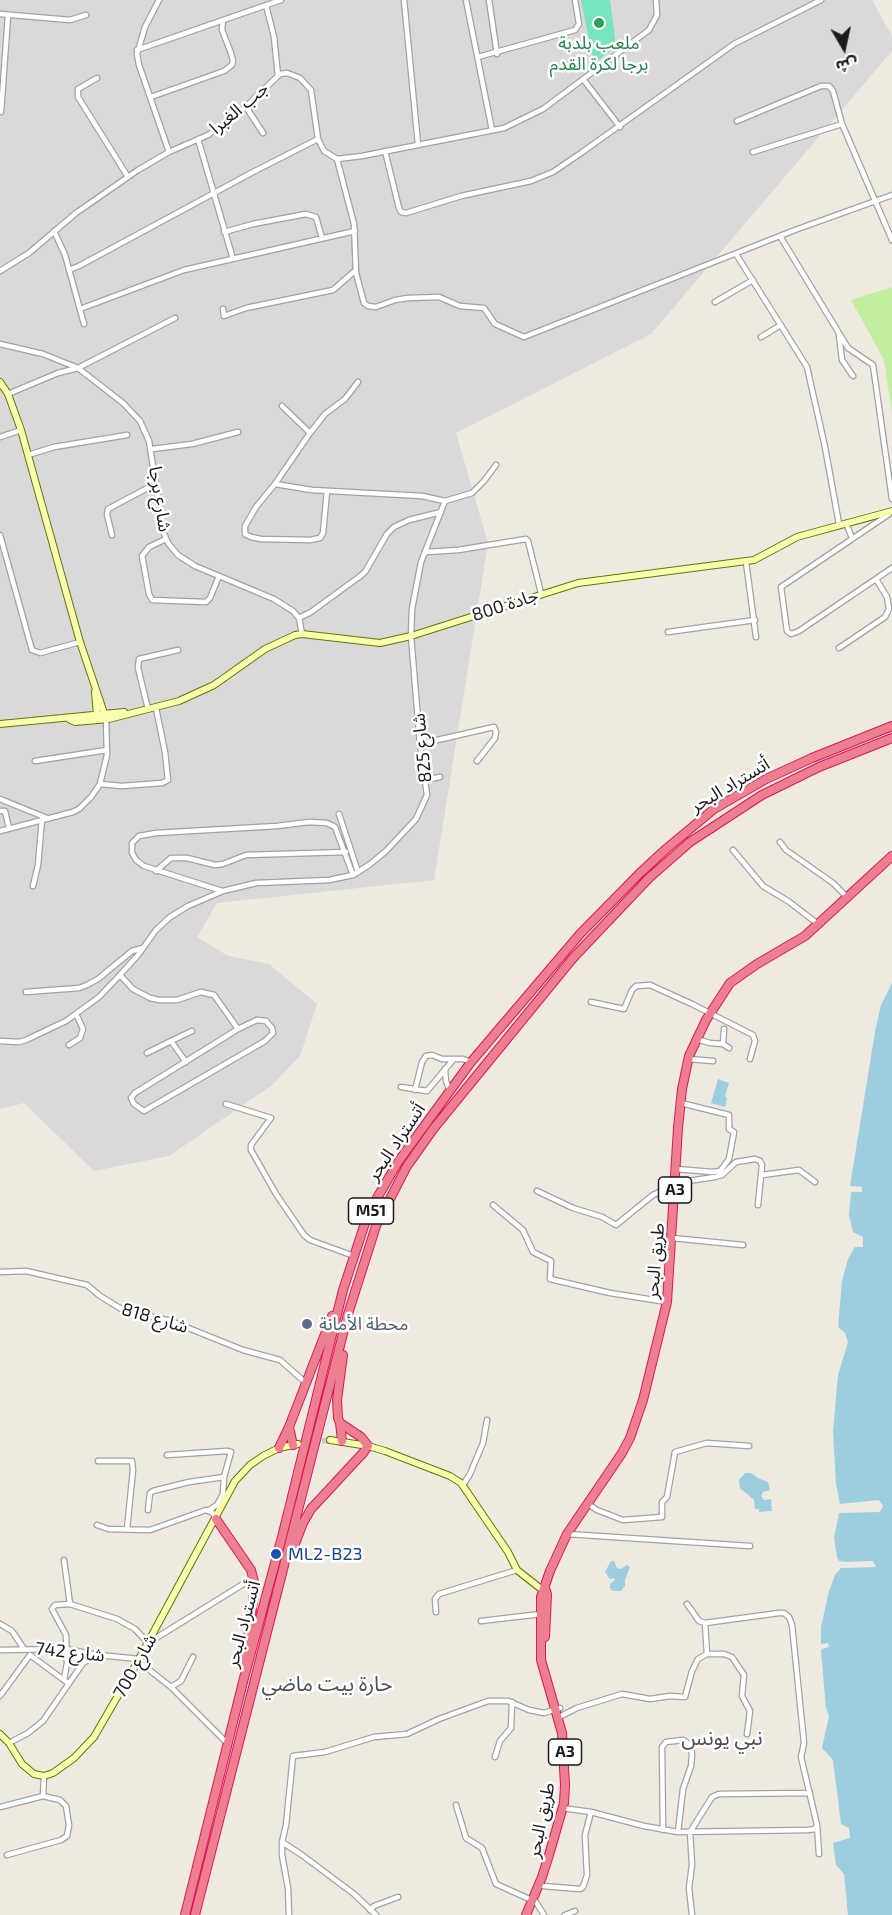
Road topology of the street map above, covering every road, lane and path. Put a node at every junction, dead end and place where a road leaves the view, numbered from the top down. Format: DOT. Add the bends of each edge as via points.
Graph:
graph roads {
  1 [pos="159,0"];
  2 [pos="258,0"];
  3 [pos="280,0"];
  4 [pos="404,0"];
  5 [pos="466,0"];
  6 [pos="489,0"];
  7 [pos="575,0"];
  8 [pos="656,0"];
  9 [pos="821,0"];
  10 [pos="266,5"];
  11 [pos="260,7"];
  12 [pos="0,14"];
  13 [pos="86,15"];
  14 [pos="8,16"];
  15 [pos="223,20"];
  16 [pos="137,51"];
  17 [pos="497,54"];
  18 [pos="478,57"];
  19 [pos="278,76"];
  20 [pos="97,78"];
  21 [pos="583,79"];
  22 [pos="151,97"];
  23 [pos="246,107"];
  24 [pos="1,112"];
  25 [pos="737,121"];
  26 [pos="842,124"];
  27 [pos="620,127"];
  28 [pos="492,130"];
  29 [pos="263,133"];
  30 [pos="198,139"];
  31 [pos="318,139"];
  32 [pos="418,144"];
  33 [pos="385,151"];
  34 [pos="169,152"];
  35 [pos="753,152"];
  36 [pos="338,159"];
  37 [pos="128,177"];
  38 [pos="214,194"];
  39 [pos="892,195"];
  40 [pos="874,201"];
  41 [pos="54,231"];
  42 [pos="224,231"];
  43 [pos="355,231"];
  44 [pos="780,236"];
  45 [pos="322,238"];
  46 [pos="892,240"];
  47 [pos="736,254"];
  48 [pos="233,259"];
  49 [pos="69,270"];
  50 [pos="356,270"];
  51 [pos="0,271"];
  52 [pos="753,280"];
  53 [pos="715,302"];
  54 [pos="80,309"];
  55 [pos="223,309"];
  56 [pos="175,318"];
  57 [pos="84,324"];
  58 [pos="782,325"];
  59 [pos="838,330"];
  60 [pos="761,337"];
  61 [pos="0,344"];
  62 [pos="78,368"];
  63 [pos="853,376"];
  64 [pos="0,382"];
  65 [pos="358,382"];
  66 [pos="4,391"];
  67 [pos="282,406"];
  68 [pos="21,430"];
  69 [pos="238,432"];
  70 [pos="310,433"];
  71 [pos="127,435"];
  72 [pos="0,437"];
  73 [pos="152,448"];
  74 [pos="28,455"];
  75 [pos="496,465"];
  76 [pos="155,484"];
  77 [pos="275,484"];
  78 [pos="327,491"];
  79 [pos="892,499"];
  80 [pos="445,501"];
  81 [pos="892,511"];
  82 [pos="441,512"];
  83 [pos="842,524"];
  84 [pos="0,535"];
  85 [pos="112,536"];
  86 [pos="852,538"];
  87 [pos="166,539"];
  88 [pos="426,552"];
  89 [pos="746,562"];
  90 [pos="892,568"];
  91 [pos="219,576"];
  92 [pos="876,579"];
  93 [pos="541,593"];
  94 [pos="298,618"];
  95 [pos="755,620"];
  96 [pos="668,632"];
  97 [pos="302,634"];
  98 [pos="411,636"];
  99 [pos="756,637"];
  100 [pos="80,642"];
  101 [pos="839,648"];
  102 [pos="178,650"];
  103 [pos="156,708"];
  104 [pos="148,709"];
  105 [pos="101,716"];
  106 [pos="0,724"];
  107 [pos="892,726"];
  108 [pos="892,738"];
  109 [pos="420,744"];
  110 [pos="107,750"];
  111 [pos="35,761"];
  112 [pos="477,761"];
  113 [pos="441,777"];
  114 [pos="425,780"];
  115 [pos="100,784"];
  116 [pos="0,799"];
  117 [pos="0,811"];
  118 [pos="339,814"];
  119 [pos="44,818"];
  120 [pos="9,828"];
  121 [pos="0,831"];
  122 [pos="780,842"];
  123 [pos="733,850"];
  124 [pos="346,852"];
  125 [pos="892,856"];
  126 [pos="156,871"];
  127 [pos="358,872"];
  128 [pos="352,875"];
  129 [pos="33,886"];
  130 [pos="224,891"];
  131 [pos="847,897"];
  132 [pos="818,924"];
  133 [pos="143,948"];
  134 [pos="120,975"];
  135 [pos="26,992"];
  136 [pos="591,1002"];
  137 [pos="76,1014"];
  138 [pos="710,1014"];
  139 [pos="238,1029"];
  140 [pos="724,1029"];
  141 [pos="192,1031"];
  142 [pos="696,1039"];
  143 [pos="0,1041"];
  144 [pos="171,1041"];
  145 [pos="723,1044"];
  146 [pos="69,1045"];
  147 [pos="729,1048"];
  148 [pos="147,1053"];
  149 [pos="688,1059"];
  150 [pos="750,1059"];
  151 [pos="453,1060"];
  152 [pos="713,1061"];
  153 [pos="186,1062"];
  154 [pos="471,1062"];
  155 [pos="445,1069"];
  156 [pos="400,1087"];
  157 [pos="415,1090"];
  158 [pos="450,1091"];
  159 [pos="681,1103"];
  160 [pos="226,1104"];
  161 [pos="676,1169"];
  162 [pos="762,1175"];
  163 [pos="815,1182"];
  164 [pos="675,1189"];
  165 [pos="537,1191"];
  166 [pos="493,1205"];
  167 [pos="758,1205"];
  168 [pos="672,1238"];
  169 [pos="743,1245"];
  170 [pos="354,1256"];
  171 [pos="0,1272"];
  172 [pos="343,1290"];
  173 [pos="667,1302"];
  174 [pos="344,1334"];
  175 [pos="306,1383"];
  176 [pos="487,1420"];
  177 [pos="340,1423"];
  178 [pos="289,1427"];
  179 [pos="330,1440"];
  180 [pos="342,1441"];
  181 [pos="295,1444"];
  182 [pos="368,1446"];
  183 [pos="749,1446"];
  184 [pos="279,1448"];
  185 [pos="167,1455"];
  186 [pos="98,1461"];
  187 [pos="224,1477"];
  188 [pos="463,1485"];
  189 [pos="588,1504"];
  190 [pos="148,1510"];
  191 [pos="209,1510"];
  192 [pos="216,1519"];
  193 [pos="97,1525"];
  194 [pos="127,1529"];
  195 [pos="567,1533"];
  196 [pos="750,1546"];
  197 [pos="64,1560"];
  198 [pos="285,1566"];
  199 [pos="518,1570"];
  200 [pos="253,1578"];
  201 [pos="544,1594"];
  202 [pos="70,1604"];
  203 [pos="687,1604"];
  204 [pos="436,1612"];
  205 [pos="540,1614"];
  206 [pos="481,1621"];
  207 [pos="705,1623"];
  208 [pos="0,1624"];
  209 [pos="148,1643"];
  210 [pos="22,1648"];
  211 [pos="66,1649"];
  212 [pos="0,1650"];
  213 [pos="707,1654"];
  214 [pos="30,1655"];
  215 [pos="98,1655"];
  216 [pos="193,1657"];
  217 [pos="139,1660"];
  218 [pos="244,1678"];
  219 [pos="66,1682"];
  220 [pos="171,1688"];
  221 [pos="0,1696"];
  222 [pos="512,1702"];
  223 [pos="559,1713"];
  224 [pos="0,1734"];
  225 [pos="747,1734"];
  226 [pos="9,1743"];
  227 [pos="228,1744"];
  228 [pos="495,1757"];
  229 [pos="44,1776"];
  230 [pos="810,1793"];
  231 [pos="43,1796"];
  232 [pos="456,1805"];
  233 [pos="0,1807"];
  234 [pos="565,1809"];
  235 [pos="591,1812"];
  236 [pos="817,1826"];
  237 [pos="663,1830"];
  238 [pos="678,1832"];
  239 [pos="690,1832"];
  240 [pos="282,1842"];
  241 [pos="819,1854"];
  242 [pos="7,1855"];
  243 [pos="543,1886"];
  244 [pos="398,1897"];
  245 [pos="534,1901"];
  246 [pos="370,1910"];
  247 [pos="576,1911"];
  248 [pos="185,1915"];
  249 [pos="195,1915"];
  250 [pos="289,1915"];
  251 [pos="376,1915"];
  252 [pos="526,1915"];
  253 [pos="531,1915"];
  254 [pos="544,1915"];
  255 [pos="565,1915"];
  256 [pos="692,1915"];
  1 -- 16 [label="street"];
  2 -- 11 [label="street"];
  3 -- 10 [label="street"];
  4 -- 32 [label="street"];
  5 -- 18 [label="street"];
  6 -- 17 [label="street"];
  7 -- 17 [label="street" via="579,24 575,30"];
  8 -- 21 [label="street" via="656,20 649,30"];
  9 -- 27 [label="street" via="734,44"];
  10 -- 11 [label="street"];
  10 -- 19 [label="street"];
  11 -- 15 [label="street"];
  12 -- 14 [label="street"];
  13 -- 14 [label="street" via="70,20"];
  14 -- 24 [label="street"];
  15 -- 16 [label="street"];
  15 -- 22 [label="street" via="231,65"];
  16 -- 22 [label="street"];
  17 -- 18 [label="street"];
  18 -- 28 [label="street"];
  19 -- 23 [label="street, جب الغبرا"];
  19 -- 31 [label="street, جب الغبرا" via="296,76 311,90"];
  20 -- 37 [label="street" via="78,89 78,98"];
  21 -- 27 [label="street"];
  21 -- 28 [label="street" via="528,118"];
  22 -- 34 [label="street"];
  23 -- 29 [label="street"];
  23 -- 30 [label="street, جب الغبرا"];
  25 -- 26 [label="street" via="826,85 832,89"];
  26 -- 35 [label="street"];
  26 -- 40 [label="street"];
  27 -- 33 [label="street" via="538,179 406,213 399,208"];
  28 -- 32 [label="street"];
  30 -- 34 [label="street, جب الغبرا"];
  30 -- 38 [label="street"];
  31 -- 36 [label="street" via="324,151"];
  31 -- 38 [label="street"];
  32 -- 33 [label="street"];
  33 -- 36 [label="street"];
  34 -- 37 [label="street, جب الغبرا"];
  36 -- 43 [label="street"];
  37 -- 41 [label="street, جب الغبرا"];
  38 -- 42 [label="street"];
  38 -- 49 [label="street"];
  39 -- 40 [label="street"];
  40 -- 44 [label="street"];
  40 -- 46 [label="street"];
  41 -- 49 [label="street"];
  41 -- 51 [label="street, جب الغبرا"];
  42 -- 45 [label="street" via="306,214 316,217"];
  42 -- 48 [label="street"];
  43 -- 45 [label="street"];
  43 -- 50 [label="street"];
  44 -- 47 [label="street"];
  44 -- 59 [label="street"];
  45 -- 48 [label="street"];
  47 -- 50 [label="street" via="525,337 495,324 484,308 460,306 439,297 368,306 360,296"];
  47 -- 52 [label="street"];
  48 -- 54 [label="street" via="184,270"];
  49 -- 54 [label="street"];
  50 -- 55 [label="street" via="333,290 224,316"];
  52 -- 53 [label="street"];
  52 -- 58 [label="street"];
  54 -- 57 [label="street"];
  56 -- 62 [label="street"];
  58 -- 60 [label="street"];
  58 -- 83 [label="street" via="807,367"];
  59 -- 63 [label="street" via="842,360"];
  59 -- 79 [label="street" via="850,351 873,365"];
  61 -- 62 [label="street, شارع برجا" via="43,354"];
  62 -- 66 [label="street"];
  62 -- 73 [label="street, شارع برجا" via="140,421"];
  64 -- 66 [label="main road"];
  65 -- 70 [label="street"];
  66 -- 68 [label="main road"];
  67 -- 70 [label="street"];
  68 -- 72 [label="street"];
  68 -- 74 [label="main road"];
  69 -- 73 [label="street" via="192,444"];
  70 -- 77 [label="street"];
  71 -- 74 [label="street"];
  73 -- 76 [label="street, شارع برجا"];
  74 -- 100 [label="main road"];
  75 -- 80 [label="street" via="472,493"];
  76 -- 85 [label="street" via="108,509"];
  76 -- 87 [label="street, شارع برجا"];
  77 -- 78 [label="street"];
  77 -- 78 [label="street" via="246,522 244,533 248,537 320,538"];
  78 -- 80 [label="street" via="422,496"];
  80 -- 82 [label="street, شارع 825"];
  81 -- 83 [label="main road, جادة 800"];
  81 -- 86 [label="street"];
  82 -- 88 [label="street, شارع 825"];
  82 -- 94 [label="street" via="394,527 365,572"];
  83 -- 86 [label="street"];
  83 -- 89 [label="main road, جادة 800" via="797,537"];
  84 -- 100 [label="street" via="32,650 40,653"];
  86 -- 92 [label="street" via="781,587 787,631 799,631"];
  87 -- 91 [label="street, شارع برجا" via="186,561"];
  87 -- 91 [label="street" via="149,547 142,556 152,600 206,602"];
  88 -- 93 [label="street" via="526,539"];
  88 -- 98 [label="street, شارع 825" via="412,609"];
  89 -- 93 [label="main road, جادة 800" via="600,579"];
  89 -- 95 [label="street"];
  90 -- 92 [label="street"];
  91 -- 94 [label="street, شارع برجا" via="274,599"];
  92 -- 101 [label="street" via="889,609 885,616"];
  93 -- 98 [label="main road, جادة 800"];
  94 -- 97 [label="street"];
  95 -- 96 [label="street"];
  95 -- 99 [label="street"];
  97 -- 98 [label="main road, جادة 800" via="380,643"];
  97 -- 103 [label="main road, جادة 800" via="265,649 202,691"];
  98 -- 109 [label="street, شارع 825"];
  100 -- 105 [label="main road"];
  102 -- 104 [label="street" via="139,659"];
  103 -- 104 [label="main road, جادة 800"];
  103 -- 115 [label="street" via="168,780 122,786"];
  104 -- 105 [label="main road, جادة 800"];
  105 -- 106 [label="main road, جادة 800" via="75,722 69,719"];
  105 -- 110 [label="street"];
  107 -- 154 [label="highway, أتستراد البحر / M51" via="766,779 693,825 580,934"];
  108 -- 174 [label="highway, أتستراد البحر / M51" via="810,772 733,813 690,842 608,919 434,1128 407,1166 376,1226"];
  109 -- 112 [label="street" via="494,727 495,738"];
  109 -- 114 [label="street, شارع 825"];
  110 -- 111 [label="street"];
  110 -- 115 [label="street"];
  113 -- 114 [label="street"];
  114 -- 127 [label="street, شارع 825" via="426,798 416,819 386,851"];
  115 -- 119 [label="street" via="79,809"];
  116 -- 119 [label="street"];
  117 -- 120 [label="street" via="5,810"];
  118 -- 127 [label="street"];
  119 -- 120 [label="street"];
  119 -- 129 [label="street"];
  120 -- 121 [label="street"];
  122 -- 131 [label="street"];
  123 -- 132 [label="street" via="764,886"];
  124 -- 126 [label="street" via="246,855 215,865 171,858"];
  124 -- 126 [label="street" via="331,823 140,836 132,843 132,853 140,864"];
  124 -- 128 [label="street"];
  125 -- 131 [label="highway, طريق البحر / A3"];
  126 -- 130 [label="street"];
  127 -- 128 [label="street, شارع 825"];
  128 -- 130 [label="street, شارع 825" via="329,880 256,883"];
  130 -- 133 [label="street, شارع 825" via="170,917"];
  131 -- 132 [label="highway, طريق البحر / A3"];
  132 -- 138 [label="highway, طريق البحر / A3" via="800,940 730,983"];
  133 -- 134 [label="street, شارع 825"];
  133 -- 135 [label="street" via="132,951 87,985"];
  134 -- 137 [label="street, شارع 825"];
  134 -- 139 [label="street" via="132,989 159,1000 177,1000 201,992 214,995"];
  136 -- 138 [label="street" via="624,1009 632,990 644,984"];
  137 -- 143 [label="street, شارع 825" via="26,1040"];
  137 -- 146 [label="street" via="83,1029 80,1038"];
  138 -- 142 [label="highway, طريق البحر / A3"];
  138 -- 150 [label="street" via="753,1035"];
  139 -- 153 [label="street"];
  139 -- 153 [label="street" via="262,1021 269,1024 273,1033 144,1111 134,1104 131,1098 135,1093"];
  140 -- 145 [label="street"];
  141 -- 144 [label="street"];
  142 -- 145 [label="street"];
  142 -- 149 [label="highway, طريق البحر / A3"];
  144 -- 148 [label="street"];
  144 -- 153 [label="street"];
  145 -- 147 [label="street"];
  149 -- 152 [label="street"];
  149 -- 159 [label="highway, طريق البحر / A3"];
  151 -- 154 [label="street"];
  151 -- 155 [label="street"];
  151 -- 157 [label="street" via="426,1056"];
  154 -- 158 [label="highway, أتستراد البحر / M51"];
  155 -- 157 [label="street" via="429,1089"];
  155 -- 158 [label="street"];
  156 -- 157 [label="street"];
  158 -- 170 [label="highway, أتستراد البحر / M51" via="382,1189"];
  159 -- 161 [label="highway, طريق البحر / A3"];
  159 -- 161 [label="street" via="729,1115 729,1129 734,1132 729,1159 720,1171"];
  160 -- 170 [label="street" via="271,1118 251,1150 276,1194 310,1240"];
  161 -- 164 [label="highway, طريق البحر / A3"];
  162 -- 163 [label="street" via="799,1170"];
  162 -- 164 [label="street" via="760,1161 742,1159 722,1175 688,1181"];
  162 -- 167 [label="street"];
  164 -- 165 [label="street" via="670,1187 653,1195 616,1225"];
  164 -- 168 [label="highway, طريق البحر / A3"];
  166 -- 173 [label="street" via="523,1230 533,1252 550,1261 550,1280"];
  168 -- 169 [label="street"];
  168 -- 173 [label="highway, طريق البحر / A3"];
  170 -- 172 [label="highway, أتستراد البحر / M51"];
  171 -- 175 [label="street, شارع 818" via="26,1271 87,1285 123,1310 171,1321 243,1350 280,1360"];
  172 -- 175 [label="highway"];
  172 -- 218 [label="highway, أتستراد البحر / M51"];
  173 -- 189 [label="highway, طريق البحر / A3" via="630,1438"];
  174 -- 177 [label="highway" via="336,1409"];
  174 -- 198 [label="highway, أتستراد البحر / M51"];
  175 -- 178 [label="highway"];
  176 -- 188 [label="street" via="483,1443"];
  177 -- 180 [label="highway"];
  177 -- 182 [label="highway"];
  178 -- 181 [label="highway"];
  178 -- 184 [label="highway"];
  179 -- 180 [label="main road"];
  180 -- 182 [label="main road"];
  181 -- 184 [label="main road"];
  182 -- 188 [label="main road" via="450,1476"];
  182 -- 198 [label="highway" via="311,1509"];
  183 -- 189 [label="street" via="707,1443 675,1452 662,1517 623,1520"];
  184 -- 192 [label="main road, شارع 700" via="250,1465 235,1481"];
  185 -- 187 [label="street" via="229,1451 232,1455"];
  186 -- 194 [label="street" via="132,1461"];
  187 -- 190 [label="street" via="153,1491"];
  187 -- 191 [label="street" via="219,1502"];
  188 -- 199 [label="main road"];
  189 -- 195 [label="highway, طريق البحر / A3"];
  191 -- 192 [label="street"];
  191 -- 194 [label="street" via="150,1530"];
  192 -- 200 [label="highway"];
  192 -- 209 [label="main road, شارع 700"];
  193 -- 194 [label="street"];
  195 -- 196 [label="street"];
  195 -- 201 [label="highway, طريق البحر / A3"];
  197 -- 202 [label="street"];
  198 -- 249 [label="highway, أتستراد البحر / M51"];
  199 -- 201 [label="main road"];
  199 -- 204 [label="street" via="439,1594 435,1599"];
  200 -- 209 [label="street"];
  200 -- 218 [label="highway"];
  201 -- 205 [label="highway, طريق البحر / A3"];
  201 -- 223 [label="highway, طريق البحر / A3" via="545,1659"];
  202 -- 209 [label="street" via="117,1619 135,1629"];
  202 -- 211 [label="street" via="55,1605 52,1609 66,1635"];
  203 -- 207 [label="street"];
  205 -- 206 [label="street"];
  205 -- 223 [label="highway, طريق البحر / A3" via="541,1660"];
  207 -- 213 [label="street"];
  207 -- 230 [label="street" via="784,1612 789,1617 804,1743 801,1757"];
  208 -- 210 [label="street" via="10,1629"];
  209 -- 217 [label="main road, شارع 700"];
  210 -- 211 [label="street, شارع 742"];
  210 -- 212 [label="street, شارع 742"];
  210 -- 214 [label="street"];
  211 -- 215 [label="street, شارع 742"];
  211 -- 219 [label="street"];
  213 -- 223 [label="street" via="695,1664 685,1697 650,1699 622,1694"];
  213 -- 225 [label="street" via="730,1656 742,1671 742,1696 750,1711"];
  214 -- 219 [label="street"];
  214 -- 221 [label="street"];
  215 -- 217 [label="street, شارع 742"];
  215 -- 219 [label="street" via="82,1663"];
  216 -- 220 [label="street" via="182,1681"];
  217 -- 220 [label="street"];
  217 -- 229 [label="main road, شارع 700" via="94,1737 62,1768"];
  218 -- 227 [label="highway, أتستراد البحر / M51"];
  219 -- 226 [label="street" via="43,1721"];
  220 -- 227 [label="street"];
  222 -- 223 [label="street" via="530,1710"];
  222 -- 228 [label="street" via="511,1728 500,1741"];
  222 -- 240 [label="street" via="488,1701 407,1734 374,1737 325,1752 293,1756"];
  223 -- 234 [label="highway, طريق البحر / A3" via="569,1760"];
  224 -- 226 [label="main road"];
  226 -- 229 [label="main road" via="22,1764 34,1774"];
  227 -- 248 [label="highway, أتستراد البحر / M51"];
  229 -- 231 [label="street"];
  230 -- 236 [label="street"];
  230 -- 239 [label="street" via="719,1794 712,1797"];
  231 -- 233 [label="street"];
  231 -- 242 [label="street" via="60,1800 66,1806 67,1836"];
  232 -- 245 [label="street" via="466,1838 482,1848 496,1884"];
  234 -- 235 [label="street"];
  234 -- 243 [label="highway, طريق البحر / A3" via="557,1848"];
  234 -- 245 [label="highway, طريق البحر / A3"];
  235 -- 237 [label="street"];
  235 -- 243 [label="street" via="585,1835 587,1875 583,1887"];
  236 -- 239 [label="street" via="808,1830"];
  236 -- 241 [label="street"];
  237 -- 238 [label="street"];
  237 -- 238 [label="street" via="662,1747 666,1742 683,1740 691,1745 692,1755"];
  238 -- 239 [label="street"];
  239 -- 256 [label="street"];
  240 -- 246 [label="street"];
  240 -- 250 [label="street"];
  243 -- 245 [label="highway, طريق البحر / A3"];
  244 -- 246 [label="street"];
  245 -- 252 [label="highway, طريق البحر / A3"];
  245 -- 253 [label="highway, طريق البحر / A3"];
  245 -- 254 [label="street"];
  246 -- 251 [label="street"];
  247 -- 255 [label="street"];
}
